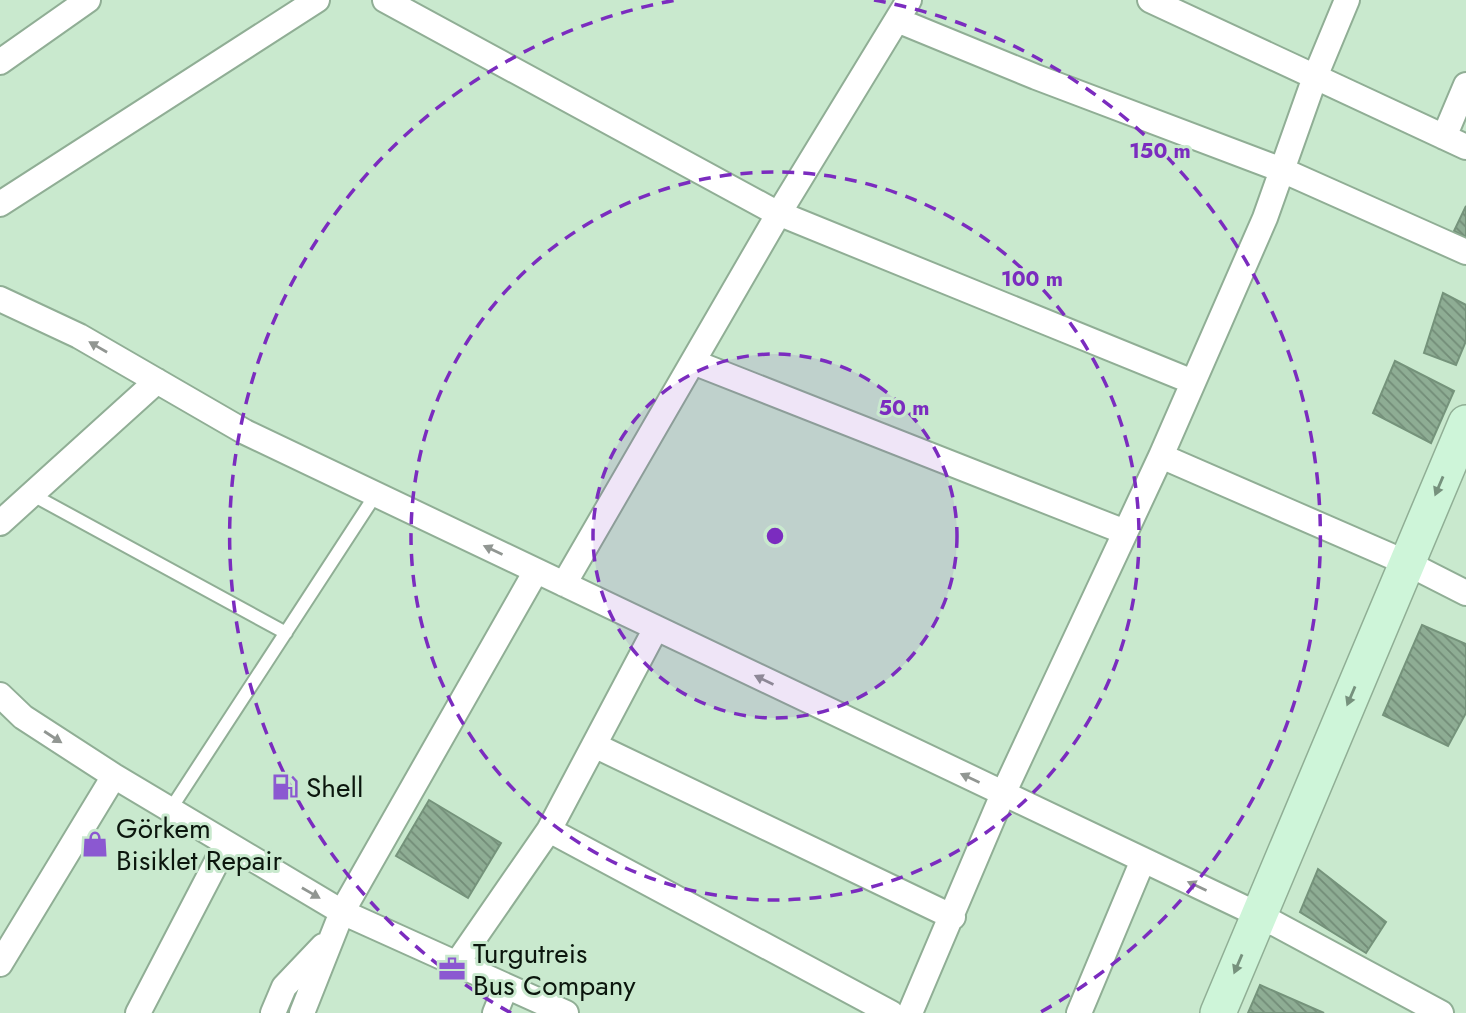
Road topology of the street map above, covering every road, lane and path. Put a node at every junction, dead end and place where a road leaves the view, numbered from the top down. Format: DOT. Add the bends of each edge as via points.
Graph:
graph roads {
  1 [pos="89,0"];
  2 [pos="317,0"];
  3 [pos="385,0"];
  4 [pos="1150,0"];
  5 [pos="1347,0"];
  6 [pos="903,10"];
  7 [pos="0,62"];
  8 [pos="1315,77"];
  9 [pos="1466,85"];
  10 [pos="1455,142"];
  11 [pos="1282,170"];
  12 [pos="0,204"];
  13 [pos="779,213"];
  14 [pos="1466,252"];
  15 [pos="0,299"];
  16 [pos="693,362"];
  17 [pos="157,382"];
  18 [pos="1193,382"];
  19 [pos="1466,423"];
  20 [pos="1161,456"];
  21 [pos="31,494"];
  22 [pos="376,494"];
  23 [pos="0,523"];
  24 [pos="1125,531"];
  25 [pos="1407,563"];
  26 [pos="536,571"];
  27 [pos="565,584"];
  28 [pos="1466,593"];
  29 [pos="656,628"];
  30 [pos="286,633"];
  31 [pos="0,695"];
  32 [pos="594,745"];
  33 [pos="114,776"];
  34 [pos="1003,793"];
  35 [pos="170,810"];
  36 [pos="549,830"];
  37 [pos="226,844"];
  38 [pos="1143,860"];
  39 [pos="342,912"];
  40 [pos="1259,915"];
  41 [pos="953,917"];
  42 [pos="333,936"];
  43 [pos="0,964"];
  44 [pos="457,964"];
  45 [pos="506,986"];
  46 [pos="138,1013"];
  47 [pos="273,1013"];
  48 [pos="302,1013"];
  49 [pos="495,1013"];
  50 [pos="566,1013"];
  51 [pos="891,1013"];
  52 [pos="910,1013"];
  53 [pos="1079,1013"];
  54 [pos="1218,1013"];
  55 [pos="1441,1013"];
  1 -- 7 [label="street"];
  2 -- 12 [label="street"];
  3 -- 13 [label="street"];
  4 -- 8 [label="street"];
  5 -- 8 [label="street"];
  6 -- 11 [label="street" via="1036,77"];
  6 -- 13 [label="street"];
  8 -- 10 [label="street"];
  8 -- 11 [label="street"];
  9 -- 10 [label="street"];
  11 -- 14 [label="street"];
  11 -- 18 [label="street"];
  13 -- 16 [label="street"];
  13 -- 18 [label="street"];
  17 -- 15 [label="street, one-way"];
  16 -- 24 [label="street"];
  16 -- 27 [label="street"];
  17 -- 21 [label="street"];
  17 -- 22 [label="street" via="245,432"];
  18 -- 20 [label="street"];
  19 -- 25 [label="main road, one-way"];
  20 -- 24 [label="street"];
  20 -- 25 [label="street"];
  21 -- 23 [label="street"];
  21 -- 30 [label="lane"];
  26 -- 22 [label="street, one-way"];
  22 -- 30 [label="lane"];
  24 -- 34 [label="street"];
  25 -- 28 [label="street"];
  25 -- 40 [label="main road, one-way"];
  26 -- 27 [label="street"];
  26 -- 39 [label="street"];
  27 -- 29 [label="street"];
  29 -- 32 [label="street"];
  34 -- 29 [label="street, one-way"];
  30 -- 35 [label="lane"];
  31 -- 33 [label="street, one-way" via="23,717"];
  32 -- 36 [label="street"];
  32 -- 41 [label="street"];
  33 -- 35 [label="street"];
  33 -- 43 [label="street"];
  34 -- 38 [label="street"];
  34 -- 41 [label="street"];
  35 -- 37 [label="street"];
  36 -- 44 [label="street"];
  36 -- 51 [label="street"];
  37 -- 39 [label="street, one-way"];
  37 -- 46 [label="street"];
  40 -- 38 [label="street, one-way"];
  38 -- 53 [label="street"];
  39 -- 42 [label="street"];
  39 -- 44 [label="street"];
  40 -- 54 [label="main road, one-way"];
  40 -- 55 [label="street"];
  41 -- 52 [label="street"];
  42 -- 47 [label="street" via="284,987"];
  42 -- 48 [label="street"];
  44 -- 45 [label="street"];
  45 -- 49 [label="street"];
  45 -- 50 [label="street"];
}
